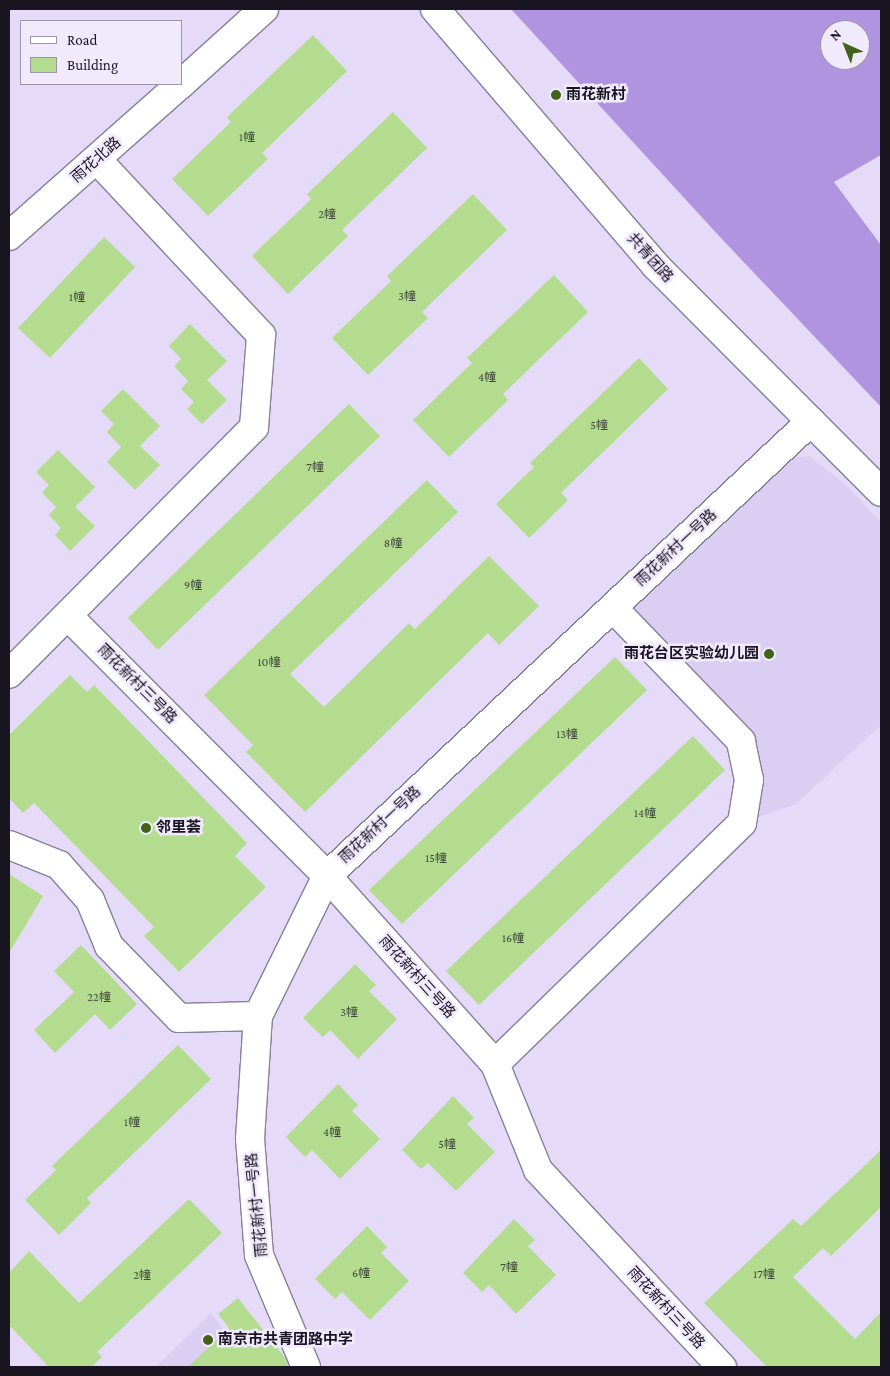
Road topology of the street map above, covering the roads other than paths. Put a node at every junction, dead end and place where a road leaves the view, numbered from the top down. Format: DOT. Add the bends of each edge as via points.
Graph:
graph roads {
  1 [pos="264,9"];
  2 [pos="435,9"];
  3 [pos="182,83"];
  4 [pos="180,85"];
  5 [pos="97,160"];
  6 [pos="9,236"];
  7 [pos="811,421"];
  8 [pos="881,492"];
  9 [pos="613,608"];
  10 [pos="68,616"];
  11 [pos="9,674"];
  12 [pos="9,845"];
  13 [pos="327,876"];
  14 [pos="258,1016"];
  15 [pos="495,1064"];
  16 [pos="306,1367"];
  17 [pos="722,1367"];
  1 -- 3 [label="street, 雨花北路"];
  2 -- 7 [label="street, 共青团路" via="655,265"];
  4 -- 5 [label="street, 雨花北路"];
  5 -- 6 [label="street, 雨花北路"];
  5 -- 10 [label="street" via="261,335 254,426"];
  7 -- 8 [label="street, 共青团路"];
  7 -- 9 [label="street, 雨花新村一号路"];
  9 -- 13 [label="street, 雨花新村一号路"];
  9 -- 15 [label="street" via="741,741 749,780 742,823"];
  10 -- 11 [label="street"];
  10 -- 13 [label="street, 雨花新村三号路"];
  12 -- 14 [label="street" via="59,865 90,900 110,946 179,1018"];
  13 -- 14 [label="street, 雨花新村一号路"];
  13 -- 15 [label="street, 雨花新村三号路"];
  14 -- 16 [label="street, 雨花新村一号路" via="250,1139 259,1254"];
  15 -- 17 [label="street, 雨花新村三号路" via="538,1170"];
}
